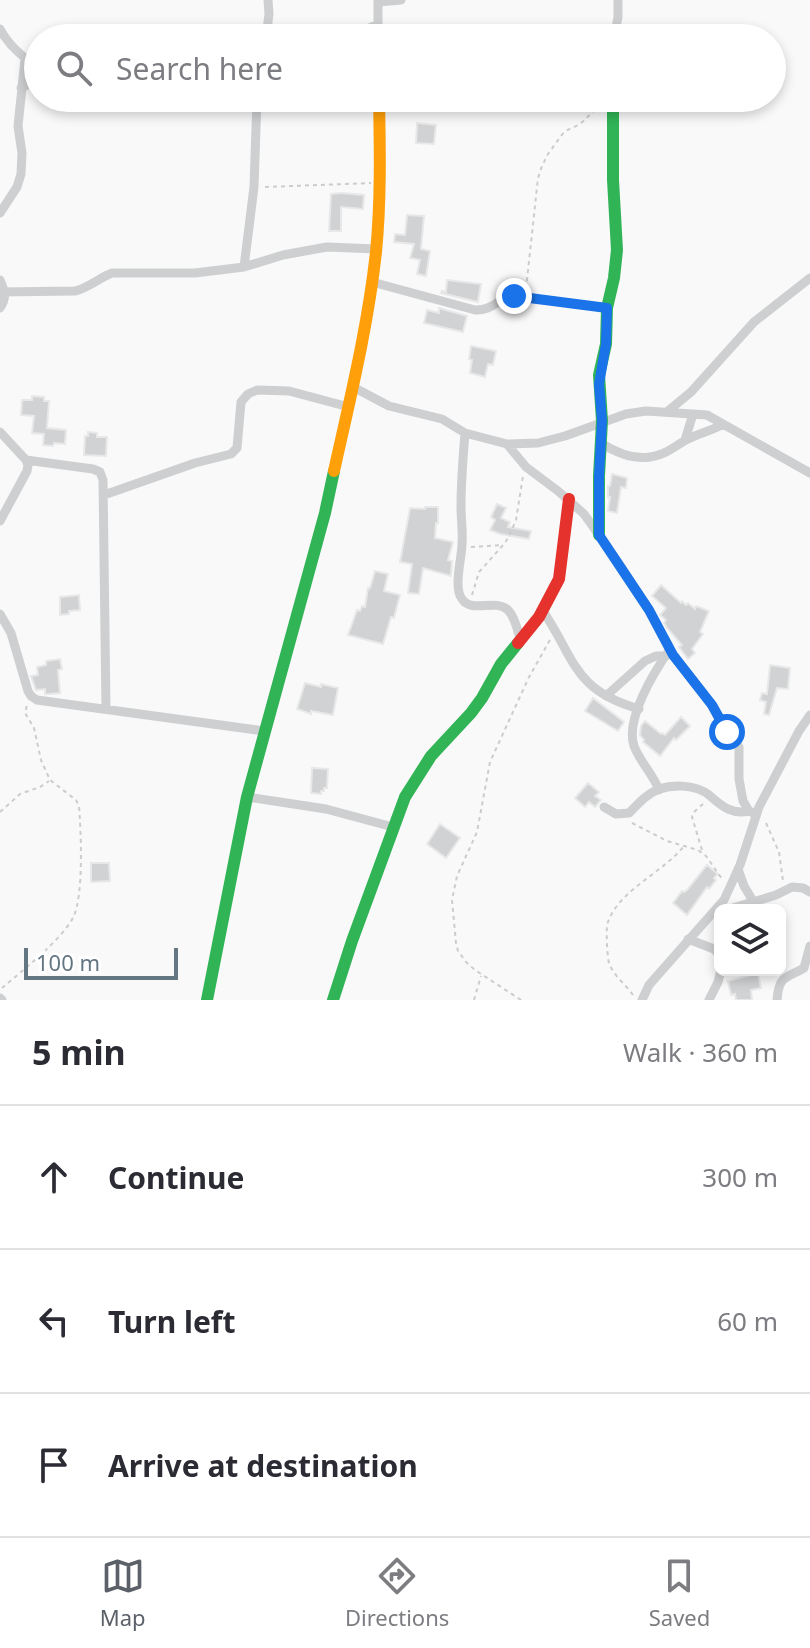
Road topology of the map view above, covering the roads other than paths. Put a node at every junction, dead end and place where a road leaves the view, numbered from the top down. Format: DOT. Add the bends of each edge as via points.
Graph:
graph roads {
  1 [pos="268,0"];
  2 [pos="401,0"];
  3 [pos="618,0"];
  4 [pos="378,1"];
  5 [pos="268,24"];
  6 [pos="378,24"];
  7 [pos="617,24"];
  8 [pos="0,29"];
  9 [pos="24,58"];
  10 [pos="24,66"];
  11 [pos="24,87"];
  12 [pos="21,88"];
  13 [pos="257,112"];
  14 [pos="379,112"];
  15 [pos="613,112"];
  16 [pos="0,213"];
  17 [pos="376,249"];
  18 [pos="244,267"];
  19 [pos="810,278"];
  20 [pos="0,280"];
  21 [pos="372,282"];
  22 [pos="2,292"];
  23 [pos="0,308"];
  24 [pos="607,308"];
  25 [pos="353,387"];
  26 [pos="349,407"];
  27 [pos="668,411"];
  28 [pos="693,414"];
  29 [pos="602,421"];
  30 [pos="723,424"];
  31 [pos="0,432"];
  32 [pos="465,433"];
  33 [pos="685,440"];
  34 [pos="601,443"];
  35 [pos="507,444"];
  36 [pos="26,460"];
  37 [pos="810,473"];
  38 [pos="104,495"];
  39 [pos="569,499"];
  40 [pos="0,521"];
  41 [pos="599,535"];
  42 [pos="543,611"];
  43 [pos="0,614"];
  44 [pos="520,638"];
  45 [pos="668,653"];
  46 [pos="606,696"];
  47 [pos="106,709"];
  48 [pos="639,709"];
  49 [pos="810,715"];
  50 [pos="264,731"];
  51 [pos="659,790"];
  52 [pos="247,797"];
  53 [pos="604,807"];
  54 [pos="754,813"];
  55 [pos="393,827"];
  56 [pos="738,869"];
  57 [pos="810,892"];
  58 [pos="753,901"];
  59 [pos="721,904"];
  60 [pos="744,904"];
  61 [pos="714,916"];
  62 [pos="688,939"];
  63 [pos="810,946"];
  64 [pos="714,951"];
  65 [pos="720,976"];
  66 [pos="207,1000"];
  67 [pos="333,1000"];
  68 [pos="639,1000"];
  69 [pos="709,1000"];
  70 [pos="777,1000"];
  1 -- 5 [label="street"];
  2 -- 4 [label="street"];
  3 -- 7 [label="street"];
  4 -- 6 [label="street"];
  8 -- 9 [label="street"];
  10 -- 12 [label="street"];
  11 -- 12 [label="street"];
  12 -- 16 [label="street" via="21,174"];
  13 -- 18 [label="street"];
  14 -- 17 [label="street"];
  15 -- 24 [label="street" via="617,250"];
  17 -- 18 [label="street" via="327,247"];
  17 -- 21 [label="street"];
  18 -- 22 [label="street" via="112,273 82,290"];
  19 -- 27 [label="street" via="754,322"];
  20 -- 22 [label="street"];
  21 -- 24 [label="street" via="475,310 488,309 508,296"];
  21 -- 25 [label="street"];
  22 -- 23 [label="street"];
  24 -- 29 [label="street" via="599,384"];
  25 -- 26 [label="street"];
  25 -- 32 [label="street" via="389,406 442,419"];
  26 -- 38 [label="street" via="289,391 257,390 241,402 237,448 231,454"];
  26 -- 50 [label="street"];
  27 -- 28 [label="street"];
  27 -- 29 [label="street"];
  28 -- 30 [label="street"];
  28 -- 33 [label="street"];
  29 -- 34 [label="street"];
  29 -- 35 [label="street" via="538,443"];
  30 -- 33 [label="street"];
  30 -- 37 [label="street"];
  31 -- 36 [label="street"];
  32 -- 35 [label="street"];
  32 -- 44 [label="street" via="459,594 471,605 505,608"];
  33 -- 34 [label="street" via="646,458 623,455"];
  34 -- 41 [label="street"];
  35 -- 39 [label="street" via="526,467"];
  36 -- 38 [label="street" via="100,472"];
  36 -- 40 [label="street" via="27,471"];
  38 -- 47 [label="street"];
  39 -- 41 [label="street"];
  39 -- 42 [label="street" via="559,579"];
  41 -- 45 [label="street" via="636,590"];
  42 -- 44 [label="street"];
  42 -- 46 [label="street" via="577,672"];
  43 -- 47 [label="street" via="31,696"];
  44 -- 55 [label="street" via="471,713 431,756"];
  45 -- 46 [label="street" via="645,661"];
  45 -- 48 [label="street"];
  45 -- 54 [label="street" via="739,747 743,801"];
  46 -- 48 [label="street"];
  47 -- 50 [label="street"];
  48 -- 51 [label="street" via="632,735 635,748"];
  49 -- 54 [label="street"];
  50 -- 52 [label="street"];
  51 -- 53 [label="street" via="629,813 616,814"];
  51 -- 54 [label="street" via="693,787 727,810"];
  52 -- 55 [label="street" via="326,809"];
  52 -- 66 [label="street"];
  54 -- 56 [label="street"];
  55 -- 67 [label="street"];
  56 -- 58 [label="street"];
  56 -- 59 [label="street"];
  57 -- 58 [label="street" via="799,887"];
  58 -- 60 [label="street"];
  61 -- 62 [label="street"];
  62 -- 64 [label="street"];
  62 -- 68 [label="street"];
  63 -- 70 [label="street" via="804,968 786,976"];
  65 -- 69 [label="street"];
}
